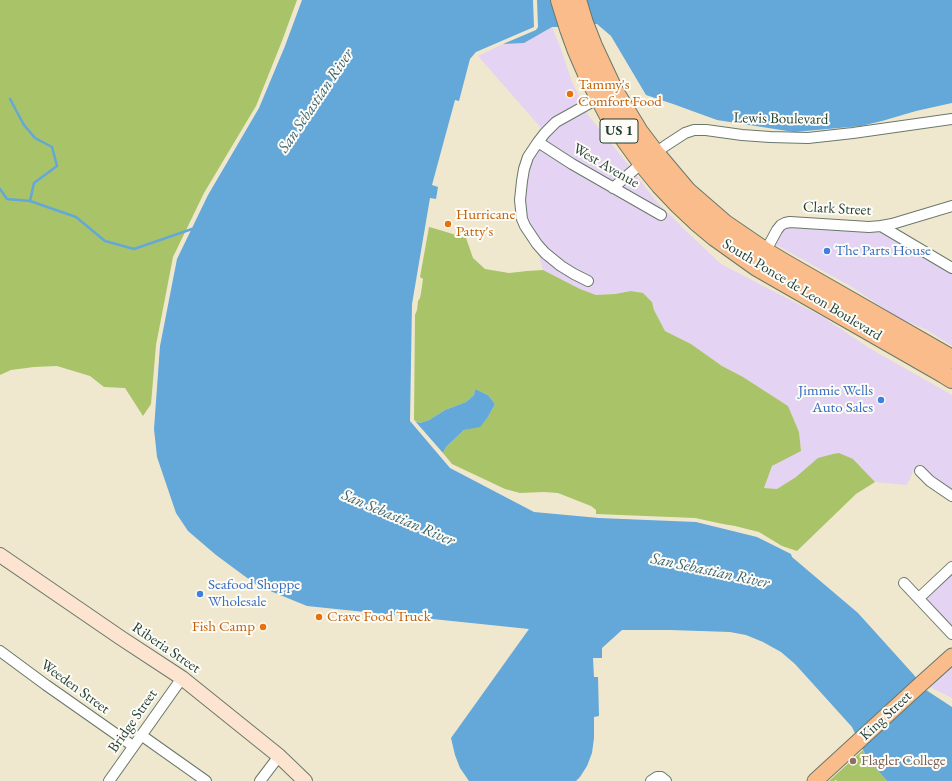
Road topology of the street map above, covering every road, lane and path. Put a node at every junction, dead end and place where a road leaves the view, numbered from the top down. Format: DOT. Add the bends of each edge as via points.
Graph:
graph roads {
  1 [pos="560,0"];
  2 [pos="578,0"];
  3 [pos="599,98"];
  4 [pos="952,119"];
  5 [pos="538,142"];
  6 [pos="648,158"];
  7 [pos="613,188"];
  8 [pos="952,206"];
  9 [pos="661,215"];
  10 [pos="881,226"];
  11 [pos="762,259"];
  12 [pos="952,268"];
  13 [pos="588,281"];
  14 [pos="952,359"];
  15 [pos="952,379"];
  16 [pos="920,471"];
  17 [pos="952,496"];
  18 [pos="0,555"];
  19 [pos="952,567"];
  20 [pos="904,583"];
  21 [pos="919,598"];
  22 [pos="952,634"];
  23 [pos="0,651"];
  24 [pos="952,656"];
  25 [pos="182,678"];
  26 [pos="141,735"];
  27 [pos="133,746"];
  28 [pos="279,756"];
  29 [pos="109,781"];
  30 [pos="206,781"];
  31 [pos="260,781"];
  32 [pos="305,781"];
  33 [pos="651,781"];
  34 [pos="666,781"];
  35 [pos="816,781"];
  1 -- 3 [label="highway, South Ponce de Leon Boulevard / US 1" via="577,51"];
  2 -- 6 [label="highway, South Ponce de Leon Boulevard / US 1" via="593,46"];
  3 -- 5 [label="street" via="556,122"];
  3 -- 6 [label="highway, South Ponce de Leon Boulevard / US 1" via="611,120"];
  4 -- 6 [label="street, Lewis Boulevard" via="808,138 694,130 676,138"];
  5 -- 7 [label="street, West Avenue"];
  5 -- 13 [label="street" via="528,157 522,181 522,219 544,254"];
  6 -- 7 [label="street, Lewis Boulevard"];
  6 -- 11 [label="highway, South Ponce de Leon Boulevard / US 1" via="660,185 697,222 715,237"];
  7 -- 9 [label="street, West Avenue"];
  8 -- 10 [label="street"];
  10 -- 11 [label="street, Clark Street" via="785,223 777,230"];
  10 -- 12 [label="street, Clark Street"];
  11 -- 14 [label="highway, South Ponce de Leon Boulevard / US 1" via="786,264"];
  11 -- 15 [label="highway, South Ponce de Leon Boulevard / US 1"];
  16 -- 17 [label="street"];
  18 -- 25 [label="street, Riberia Street"];
  19 -- 21 [label="street"];
  20 -- 21 [label="street"];
  21 -- 22 [label="street"];
  23 -- 27 [label="street, Weeden Street"];
  24 -- 35 [label="main road, King Street"];
  25 -- 26 [label="street, Bridge Street"];
  25 -- 28 [label="street, Riberia Street"];
  26 -- 27 [label="street, Bridge Street"];
  26 -- 30 [label="street"];
  27 -- 29 [label="street, Bridge Street"];
  28 -- 31 [label="street"];
  28 -- 32 [label="street, Riberia Street"];
  33 -- 34 [label="street" via="657,777"];
}
